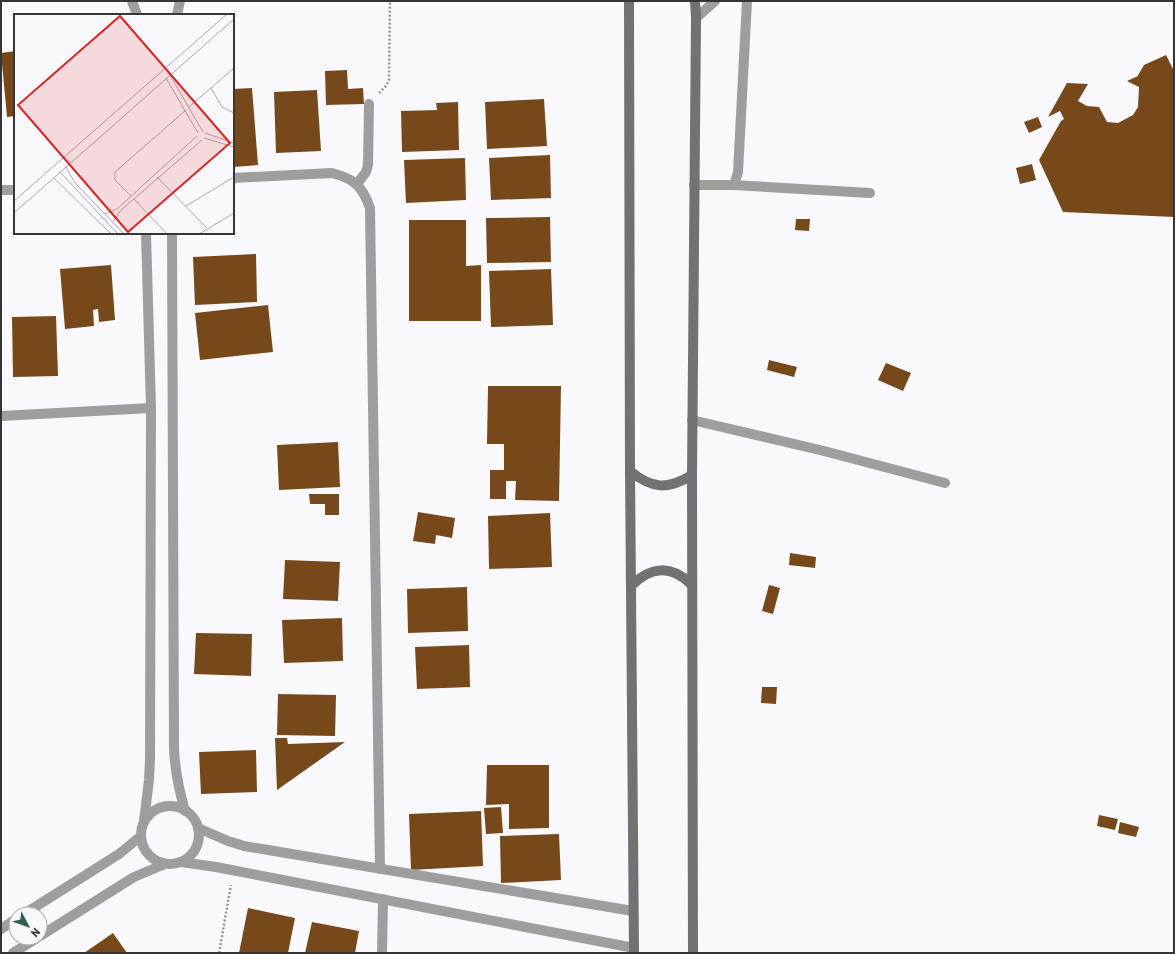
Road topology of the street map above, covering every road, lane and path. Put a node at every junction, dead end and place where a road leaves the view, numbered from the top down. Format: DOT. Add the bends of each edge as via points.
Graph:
graph roads {
  1 [pos="132,1"];
  2 [pos="180,1"];
  3 [pos="390,1"];
  4 [pos="629,1"];
  5 [pos="695,1"];
  6 [pos="715,1"];
  7 [pos="747,1"];
  8 [pos="137,14"];
  9 [pos="176,14"];
  10 [pos="696,18"];
  11 [pos="369,104"];
  12 [pos="234,178"];
  13 [pos="357,184"];
  14 [pos="694,185"];
  15 [pos="734,185"];
  16 [pos="1,190"];
  17 [pos="14,190"];
  18 [pos="870,193"];
  19 [pos="146,234"];
  20 [pos="172,234"];
  21 [pos="151,408"];
  22 [pos="1,416"];
  23 [pos="692,420"];
  24 [pos="630,471"];
  25 [pos="692,475"];
  26 [pos="946,483"];
  27 [pos="691,584"];
  28 [pos="631,586"];
  29 [pos="185,810"];
  30 [pos="144,821"];
  31 [pos="198,828"];
  32 [pos="141,836"];
  33 [pos="181,862"];
  34 [pos="165,864"];
  35 [pos="380,869"];
  36 [pos="234,870"];
  37 [pos="383,899"];
  38 [pos="37,906"];
  39 [pos="633,911"];
  40 [pos="48,931"];
  41 [pos="24,946"];
  42 [pos="634,950"];
  43 [pos="13,953"];
  44 [pos="219,953"];
  45 [pos="382,953"];
  46 [pos="693,953"];
  1 -- 8 [label="street"];
  2 -- 9 [label="street"];
  3 -- 11 [label="path" via="389,80"];
  4 -- 24 [label="street"];
  5 -- 10 [label="street"];
  6 -- 10 [label="street"];
  7 -- 15 [label="street" via="738,172"];
  10 -- 14 [label="street"];
  11 -- 13 [label="street" via="368,165"];
  12 -- 13 [label="street" via="332,173"];
  13 -- 35 [label="street" via="366,195 370,208"];
  14 -- 15 [label="street"];
  14 -- 23 [label="street"];
  15 -- 18 [label="street"];
  16 -- 17 [label="street"];
  19 -- 21 [label="street"];
  20 -- 29 [label="street" via="174,750 175,770"];
  21 -- 22 [label="street"];
  21 -- 30 [label="street" via="150,759"];
  23 -- 25 [label="street"];
  23 -- 26 [label="street"];
  24 -- 25 [label="street" via="649,484 660,486 671,485"];
  24 -- 28 [label="street"];
  25 -- 27 [label="street"];
  27 -- 28 [label="street" via="682,576 661,570 650,572"];
  27 -- 46 [label="street"];
  28 -- 39 [label="street"];
  29 -- 30 [label="street" via="167,806 158,808"];
  29 -- 31 [label="street"];
  30 -- 32 [label="street"];
  31 -- 33 [label="street" via="199,836 193,852"];
  31 -- 35 [label="street" via="244,846"];
  32 -- 34 [label="street" via="148,855"];
  32 -- 38 [label="street" via="119,854"];
  33 -- 34 [label="street"];
  33 -- 36 [label="street"];
  34 -- 40 [label="street" via="134,877"];
  35 -- 39 [label="street"];
  36 -- 37 [label="street"];
  36 -- 44 [label="path"];
  37 -- 42 [label="street"];
  37 -- 45 [label="street"];
  39 -- 42 [label="street"];
  41 -- 43 [label="street"];
}
